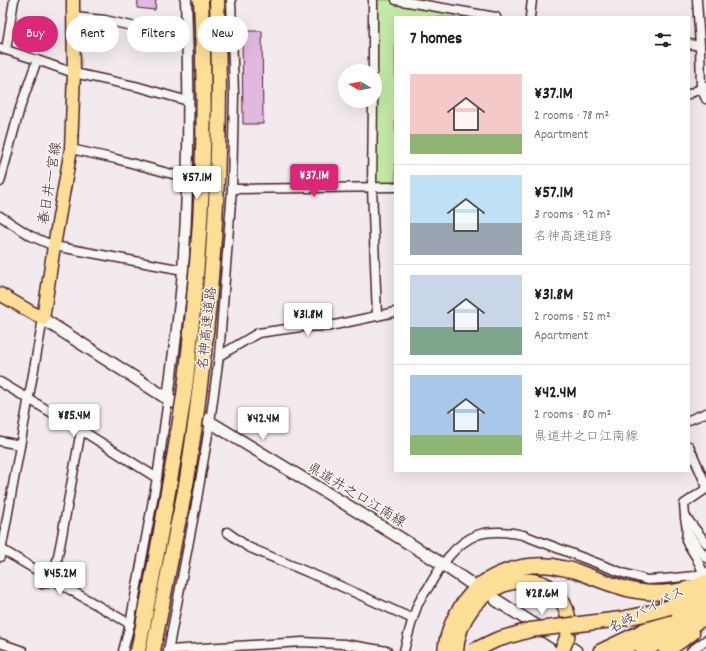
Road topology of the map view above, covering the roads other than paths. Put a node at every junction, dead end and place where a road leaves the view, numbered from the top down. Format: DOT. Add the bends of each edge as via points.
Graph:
graph roads {
  1 [pos="14,0"];
  2 [pos="73,0"];
  3 [pos="186,0"];
  4 [pos="202,0"];
  5 [pos="217,0"];
  6 [pos="231,0"];
  7 [pos="373,0"];
  8 [pos="396,0"];
  9 [pos="532,0"];
  10 [pos="697,0"];
  11 [pos="73,16"];
  12 [pos="187,16"];
  13 [pos="490,16"];
  14 [pos="530,16"];
  15 [pos="690,44"];
  16 [pos="700,46"];
  17 [pos="3,49"];
  18 [pos="74,52"];
  19 [pos="188,52"];
  20 [pos="36,60"];
  21 [pos="373,64"];
  22 [pos="74,73"];
  23 [pos="704,87"];
  24 [pos="690,94"];
  25 [pos="706,99"];
  26 [pos="188,101"];
  27 [pos="373,108"];
  28 [pos="71,149"];
  29 [pos="187,178"];
  30 [pos="0,182"];
  31 [pos="372,187"];
  32 [pos="394,187"];
  33 [pos="232,189"];
  34 [pos="0,216"];
  35 [pos="54,246"];
  36 [pos="183,270"];
  37 [pos="0,294"];
  38 [pos="394,312"];
  39 [pos="376,316"];
  40 [pos="43,319"];
  41 [pos="219,356"];
  42 [pos="0,382"];
  43 [pos="168,399"];
  44 [pos="29,400"];
  45 [pos="706,413"];
  46 [pos="690,420"];
  47 [pos="210,422"];
  48 [pos="81,430"];
  49 [pos="0,441"];
  50 [pos="20,445"];
  51 [pos="690,448"];
  52 [pos="157,478"];
  53 [pos="706,485"];
  54 [pos="706,489"];
  55 [pos="685,516"];
  56 [pos="686,529"];
  57 [pos="227,532"];
  58 [pos="706,543"];
  59 [pos="1,553"];
  60 [pos="706,558"];
  61 [pos="442,564"];
  62 [pos="705,576"];
  63 [pos="53,580"];
  64 [pos="470,583"];
  65 [pos="42,584"];
  66 [pos="706,591"];
  67 [pos="706,595"];
  68 [pos="496,600"];
  69 [pos="706,604"];
  70 [pos="706,617"];
  71 [pos="413,619"];
  72 [pos="706,622"];
  73 [pos="130,624"];
  74 [pos="706,628"];
  75 [pos="706,640"];
  76 [pos="0,643"];
  77 [pos="453,643"];
  78 [pos="563,646"];
  79 [pos="168,650"];
  80 [pos="23,651"];
  81 [pos="123,651"];
  82 [pos="138,651"];
  83 [pos="153,651"];
  84 [pos="387,651"];
  85 [pos="404,651"];
  86 [pos="445,651"];
  87 [pos="473,651"];
  88 [pos="576,651"];
  89 [pos="600,651"];
  90 [pos="619,651"];
  91 [pos="642,651"];
  92 [pos="650,651"];
  93 [pos="666,651"];
  94 [pos="672,651"];
  95 [pos="691,651"];
  1 -- 17 [label="street"];
  2 -- 11 [label="main road, 春日井一宮線"];
  3 -- 12 [label="street"];
  4 -- 82 [label="highway, 名神高速道路, bridge" via="202,174 192,326 161,537"];
  5 -- 83 [label="highway, 名神高速道路, bridge" via="217,182 203,366 188,475"];
  6 -- 33 [label="street" via="234,94"];
  7 -- 21 [label="street"];
  8 -- 13 [label="street"];
  9 -- 14 [label="street"];
  10 -- 16 [label="street"];
  15 -- 16 [label="street"];
  16 -- 23 [label="street"];
  17 -- 20 [label="street"];
  18 -- 22 [label="main road, 春日井一宮線"];
  19 -- 26 [label="street"];
  20 -- 22 [label="street"];
  20 -- 30 [label="street"];
  22 -- 26 [label="street"];
  22 -- 28 [label="main road, 春日井一宮線"];
  23 -- 24 [label="street"];
  23 -- 25 [label="street"];
  26 -- 29 [label="street"];
  27 -- 31 [label="street"];
  28 -- 29 [label="street"];
  28 -- 35 [label="main road, 春日井一宮線"];
  29 -- 36 [label="street"];
  31 -- 32 [label="street"];
  31 -- 33 [label="street"];
  31 -- 39 [label="street"];
  33 -- 41 [label="street"];
  34 -- 35 [label="street" via="31,236"];
  35 -- 36 [label="street"];
  35 -- 40 [label="main road, 春日井一宮線"];
  36 -- 43 [label="street"];
  37 -- 40 [label="main road"];
  38 -- 39 [label="street"];
  39 -- 41 [label="street" via="330,326 258,333"];
  40 -- 43 [label="main road, 県道井之口江南線"];
  40 -- 44 [label="street"];
  41 -- 47 [label="street"];
  42 -- 44 [label="street"];
  43 -- 47 [label="main road, 県道井之口江南線"];
  43 -- 52 [label="street"];
  44 -- 48 [label="street"];
  44 -- 50 [label="street"];
  45 -- 46 [label="street"];
  47 -- 61 [label="main road, 県道井之口江南線"];
  47 -- 79 [label="street"];
  48 -- 52 [label="street"];
  48 -- 63 [label="street"];
  49 -- 50 [label="street"];
  50 -- 59 [label="street"];
  51 -- 53 [label="street"];
  52 -- 73 [label="street"];
  54 -- 55 [label="street" via="684,504"];
  55 -- 56 [label="street"];
  55 -- 58 [label="street"];
  56 -- 60 [label="street"];
  56 -- 62 [label="street" via="686,541"];
  57 -- 71 [label="street" via="248,547"];
  59 -- 63 [label="street"];
  61 -- 62 [label="street" via="466,540 478,534 497,532 523,535 623,574 647,580"];
  61 -- 64 [label="main road, 県道井之口江南線"];
  61 -- 71 [label="street" via="419,602"];
  62 -- 77 [label="highway" via="694,588 662,593 618,587 576,571 551,566 514,569 497,575 473,592 453,621"];
  63 -- 65 [label="street"];
  63 -- 73 [label="street"];
  66 -- 87 [label="highway, bridge" via="670,607 645,614 530,630 496,640"];
  67 -- 89 [label="highway, 名岐バイパス"];
  68 -- 88 [label="main road"];
  69 -- 90 [label="highway"];
  70 -- 91 [label="highway"];
  71 -- 85 [label="street"];
  72 -- 92 [label="highway"];
  72 -- 93 [label="highway"];
  73 -- 81 [label="street"];
  74 -- 94 [label="highway"];
  75 -- 95 [label="street"];
  76 -- 80 [label="street"];
  77 -- 78 [label="highway" via="472,608 485,595 503,584 528,580 549,587 563,604 569,620"];
  77 -- 86 [label="highway"];
  79 -- 84 [label="street" via="303,642 344,644"];
}
